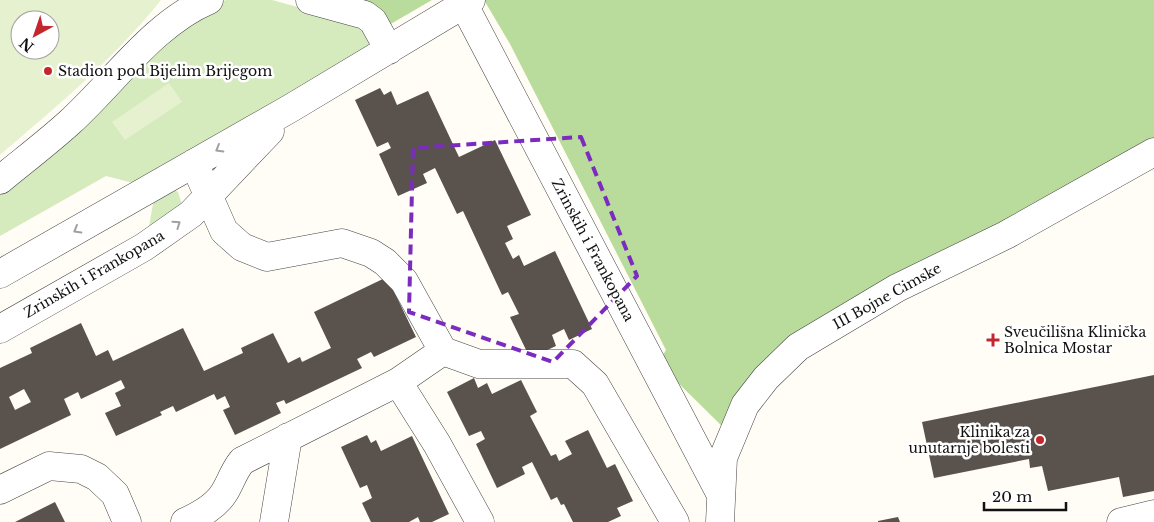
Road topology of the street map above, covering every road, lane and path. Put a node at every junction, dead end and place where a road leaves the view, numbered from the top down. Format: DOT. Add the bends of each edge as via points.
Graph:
graph roads {
  1 [pos="209,0"];
  2 [pos="310,0"];
  3 [pos="468,3"];
  4 [pos="389,50"];
  5 [pos="292,108"];
  6 [pos="1154,152"];
  7 [pos="194,163"];
  8 [pos="0,180"];
  9 [pos="209,196"];
  10 [pos="0,274"];
  11 [pos="0,329"];
  12 [pos="444,351"];
  13 [pos="398,382"];
  14 [pos="288,437"];
  15 [pos="0,490"];
  16 [pos="721,495"];
  17 [pos="1154,514"];
  18 [pos="127,522"];
  19 [pos="185,522"];
  20 [pos="274,522"];
  21 [pos="480,522"];
  22 [pos="675,522"];
  23 [pos="720,522"];
  24 [pos="1123,522"];
  1 -- 8 [label="street" via="192,7 145,46 70,122"];
  2 -- 4 [label="street" via="373,21"];
  3 -- 4 [label="street, Zrinskih i Frankopana"];
  3 -- 16 [label="street, Zrinskih i Frankopana"];
  4 -- 5 [label="street, Zrinskih i Frankopana"];
  5 -- 7 [label="street, Zrinskih i Frankopana, one-way"];
  5 -- 9 [label="street, Zrinskih i Frankopana"];
  6 -- 16 [label="street, III Bojne Cimske" via="1006,235 897,288 798,347 766,378 745,405 722,458"];
  7 -- 9 [label="street"];
  7 -- 10 [label="street, Zrinskih i Frankopana, one-way"];
  11 -- 9 [label="street, Zrinskih i Frankopana, one-way" via="144,247 191,214"];
  9 -- 12 [label="street" via="224,231 242,247 268,257 342,243 385,262 404,281"];
  12 -- 13 [label="street"];
  12 -- 22 [label="street" via="479,364 573,364 595,384"];
  13 -- 14 [label="street"];
  13 -- 21 [label="street"];
  14 -- 19 [label="street" via="242,461 223,495 201,514"];
  14 -- 20 [label="street"];
  15 -- 18 [label="street" via="49,466 81,469 97,477 115,494"];
  16 -- 23 [label="street, III Bojne Cimske"];
  17 -- 24 [label="street"];
}
